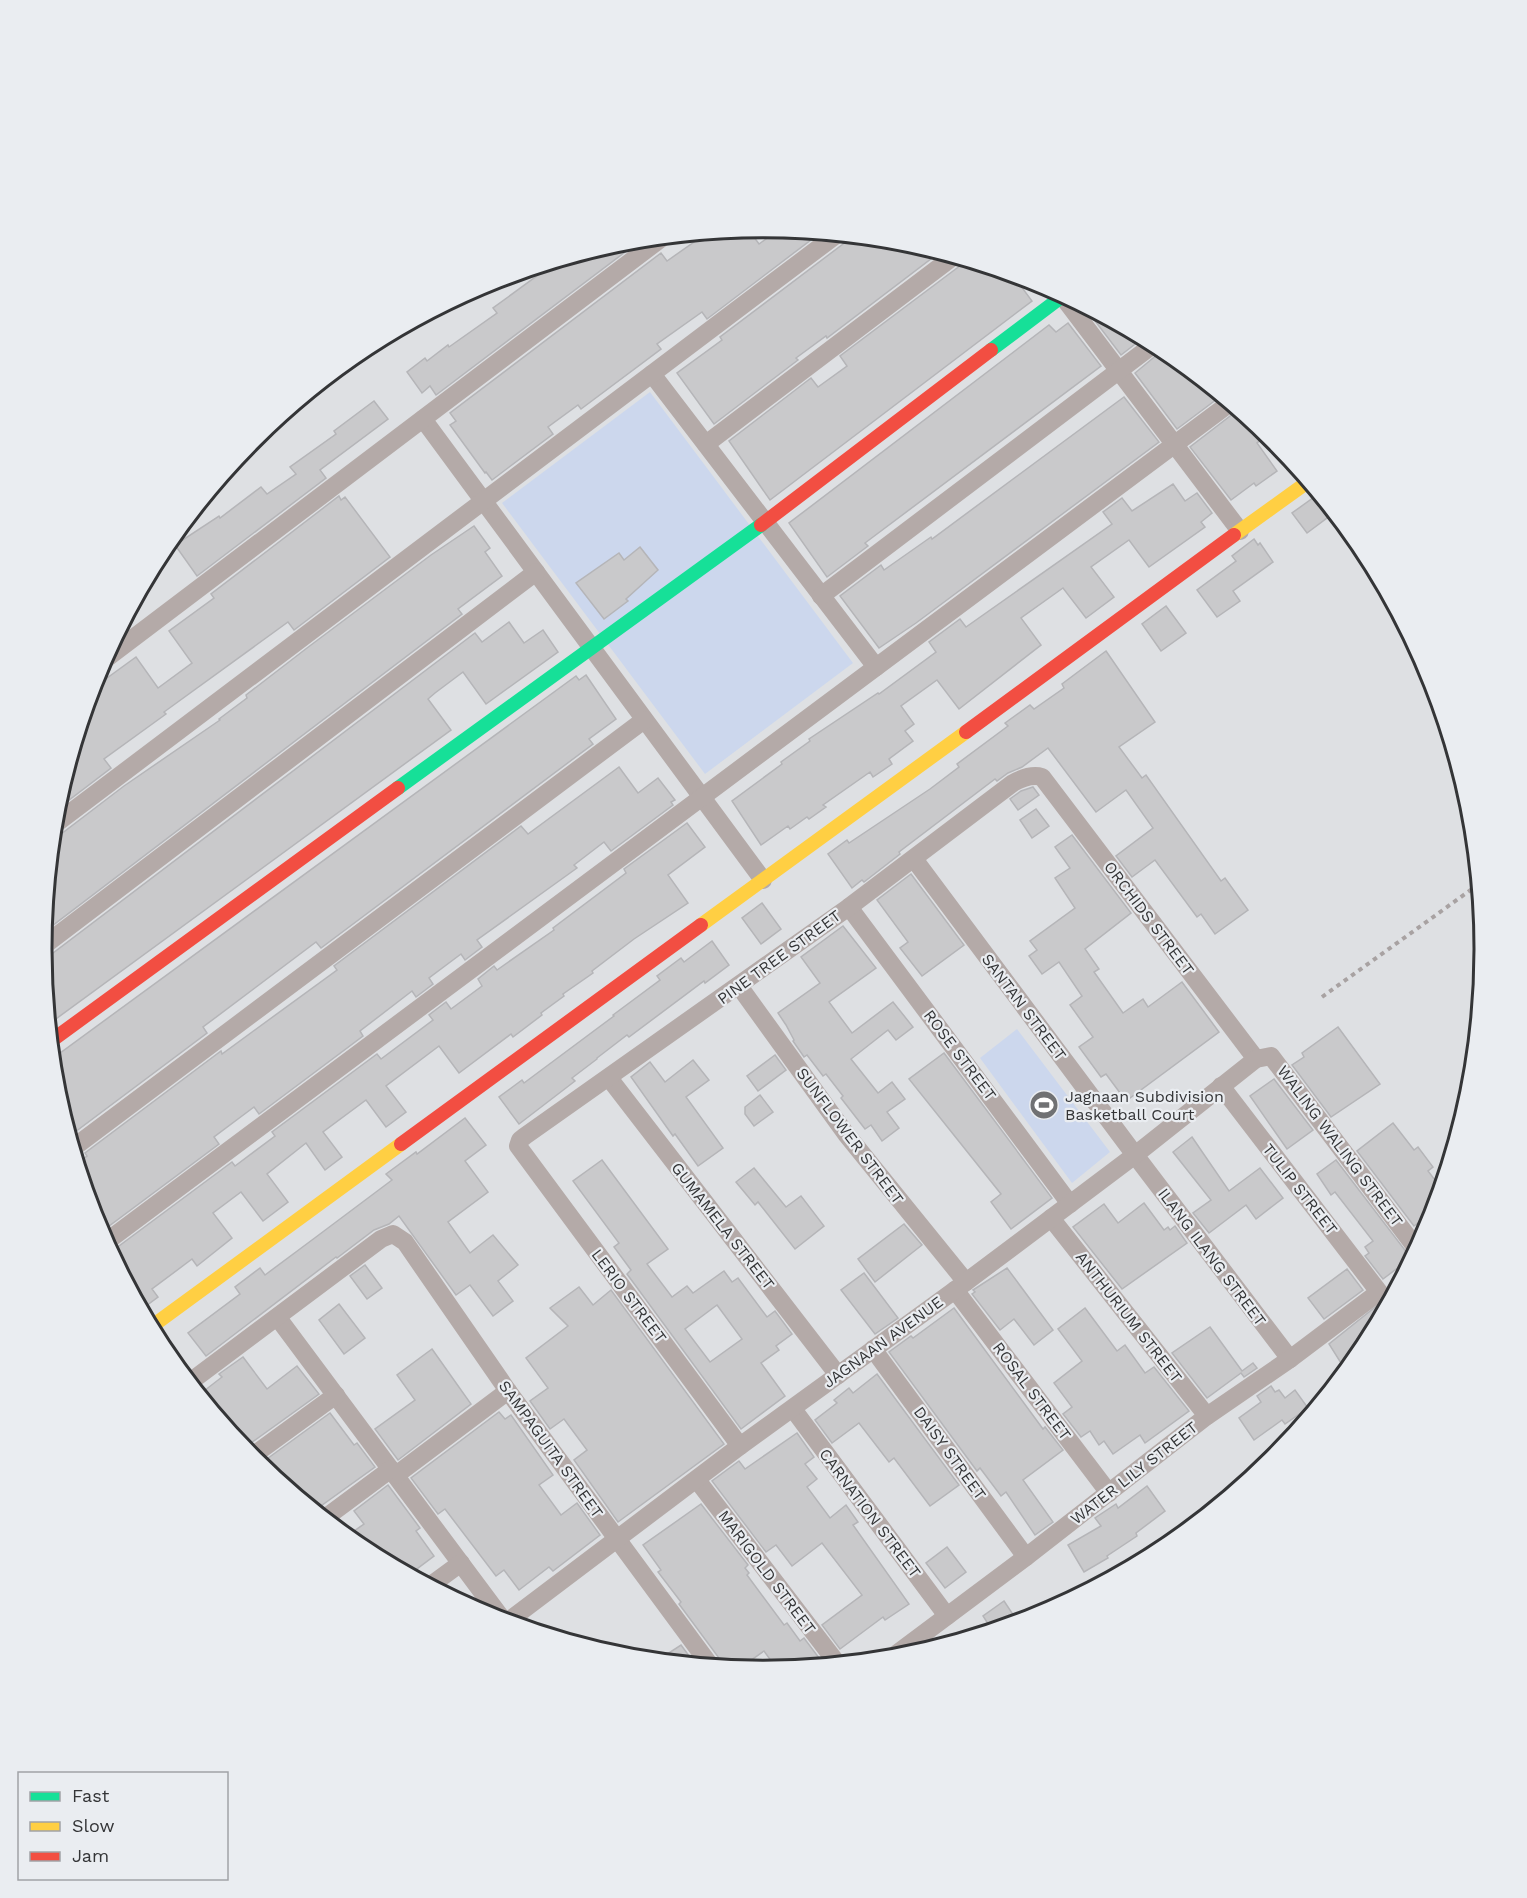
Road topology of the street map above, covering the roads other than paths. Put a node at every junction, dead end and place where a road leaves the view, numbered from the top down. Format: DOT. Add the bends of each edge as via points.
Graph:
graph roads {
  1 [pos="827,242"];
  2 [pos="649,248"];
  3 [pos="947,262"];
  4 [pos="1055,301"];
  5 [pos="1072,308"];
  6 [pos="1146,350"];
  7 [pos="1119,371"];
  8 [pos="652,374"];
  9 [pos="1224,407"];
  10 [pos="423,419"];
  11 [pos="706,444"];
  12 [pos="1174,444"];
  13 [pos="1303,486"];
  14 [pos="483,501"];
  15 [pos="765,522"];
  16 [pos="1240,531"];
  17 [pos="536,572"];
  18 [pos="821,596"];
  19 [pos="590,647"];
  20 [pos="120,648"];
  21 [pos="876,668"];
  22 [pos="644,720"];
  23 [pos="1042,777"];
  24 [pos="701,797"];
  25 [pos="65,817"];
  26 [pos="914,859"];
  27 [pos="763,880"];
  28 [pos="849,907"];
  29 [pos="52,938"];
  30 [pos="739,986"];
  31 [pos="58,1036"];
  32 [pos="1256,1059"];
  33 [pos="609,1078"];
  34 [pos="1221,1086"];
  35 [pos="80,1143"];
  36 [pos="518,1146"];
  37 [pos="1134,1155"];
  38 [pos="1070,1204"];
  39 [pos="1051,1218"];
  40 [pos="114,1236"];
  41 [pos="1411,1241"];
  42 [pos="961,1286"];
  43 [pos="1379,1292"];
  44 [pos="278,1318"];
  45 [pos="159,1322"];
  46 [pos="873,1349"];
  47 [pos="1290,1359"];
  48 [pos="838,1375"];
  49 [pos="196,1378"];
  50 [pos="508,1391"];
  51 [pos="336,1395"];
  52 [pos="793,1409"];
  53 [pos="1207,1416"];
  54 [pos="740,1446"];
  55 [pos="260,1451"];
  56 [pos="393,1472"];
  57 [pos="697,1480"];
  58 [pos="1109,1492"];
  59 [pos="332,1513"];
  60 [pos="617,1540"];
  61 [pos="1026,1557"];
  62 [pos="461,1563"];
  63 [pos="438,1581"];
  64 [pos="495,1607"];
  65 [pos="514,1614"];
  66 [pos="947,1616"];
  67 [pos="909,1644"];
  68 [pos="832,1656"];
  69 [pos="704,1657"];
  1 -- 8 [label="street"];
  2 -- 10 [label="street"];
  3 -- 11 [label="street"];
  4 -- 15 [label="street"];
  5 -- 7 [label="street"];
  6 -- 7 [label="street"];
  7 -- 12 [label="street"];
  7 -- 18 [label="street"];
  8 -- 11 [label="street"];
  8 -- 14 [label="street"];
  9 -- 12 [label="street"];
  10 -- 14 [label="street"];
  10 -- 20 [label="street"];
  11 -- 15 [label="street"];
  12 -- 16 [label="street"];
  12 -- 21 [label="street"];
  13 -- 16 [label="street"];
  14 -- 17 [label="street"];
  14 -- 25 [label="street"];
  15 -- 18 [label="street"];
  15 -- 19 [label="street"];
  16 -- 27 [label="street"];
  17 -- 19 [label="street"];
  17 -- 29 [label="street"];
  18 -- 21 [label="street"];
  19 -- 22 [label="street"];
  19 -- 31 [label="street"];
  21 -- 24 [label="street"];
  22 -- 24 [label="street"];
  22 -- 35 [label="street"];
  23 -- 26 [label="street, PINE TREE STREET" via="1023,777 1013,783"];
  23 -- 32 [label="street, ORCHIDS STREET"];
  24 -- 27 [label="street"];
  24 -- 40 [label="street"];
  26 -- 28 [label="street, PINE TREE STREET"];
  26 -- 37 [label="street, SANTAN STREET"];
  27 -- 45 [label="street"];
  28 -- 30 [label="street, PINE TREE STREET"];
  28 -- 38 [label="street, ROSE STREET"];
  30 -- 33 [label="street, PINE TREE STREET"];
  30 -- 42 [label="street, SUNFLOWER STREET"];
  32 -- 34 [label="street, JAGNAAN AVENUE"];
  32 -- 41 [label="street, WALING WALING STREET" via="1271,1056"];
  33 -- 36 [label="street, PINE TREE STREET" via="525,1136"];
  33 -- 48 [label="street, GUMAMELA STREET"];
  34 -- 37 [label="street, JAGNAAN AVENUE"];
  34 -- 43 [label="street, TULIP STREET"];
  36 -- 54 [label="street, LERIO STREET"];
  37 -- 38 [label="street, JAGNAAN AVENUE"];
  37 -- 47 [label="street, ILANG ILANG STREET"];
  38 -- 39 [label="street, JAGNAAN AVENUE"];
  39 -- 42 [label="street, JAGNAAN AVENUE"];
  39 -- 53 [label="street, ANTHURIUM STREET"];
  42 -- 46 [label="street, JAGNAAN AVENUE"];
  42 -- 58 [label="street, ROSAL STREET"];
  43 -- 47 [label="street, WATER LILY STREET"];
  44 -- 49 [label="street"];
  44 -- 50 [label="street, SAMPAGUITA STREET" via="381,1239 393,1234 405,1242"];
  44 -- 51 [label="street"];
  46 -- 48 [label="street, JAGNAAN AVENUE"];
  46 -- 61 [label="street, DAISY STREET"];
  47 -- 53 [label="street, WATER LILY STREET"];
  48 -- 52 [label="street, JAGNAAN AVENUE"];
  50 -- 56 [label="street"];
  50 -- 60 [label="street, SAMPAGUITA STREET"];
  51 -- 55 [label="street"];
  51 -- 56 [label="street"];
  52 -- 54 [label="street, JAGNAAN AVENUE"];
  52 -- 66 [label="street, CARNATION STREET"];
  53 -- 58 [label="street, WATER LILY STREET"];
  54 -- 57 [label="street, JAGNAAN AVENUE"];
  56 -- 59 [label="street"];
  56 -- 62 [label="street"];
  57 -- 60 [label="street, JAGNAAN AVENUE"];
  57 -- 68 [label="street, MARIGOLD STREET"];
  58 -- 61 [label="street, WATER LILY STREET"];
  60 -- 65 [label="street, JAGNAAN AVENUE"];
  60 -- 69 [label="street, SAMPAGUITA STREET"];
  61 -- 66 [label="street, WATER LILY STREET"];
  62 -- 63 [label="street"];
  62 -- 64 [label="street"];
  66 -- 67 [label="street, WATER LILY STREET"];
}
